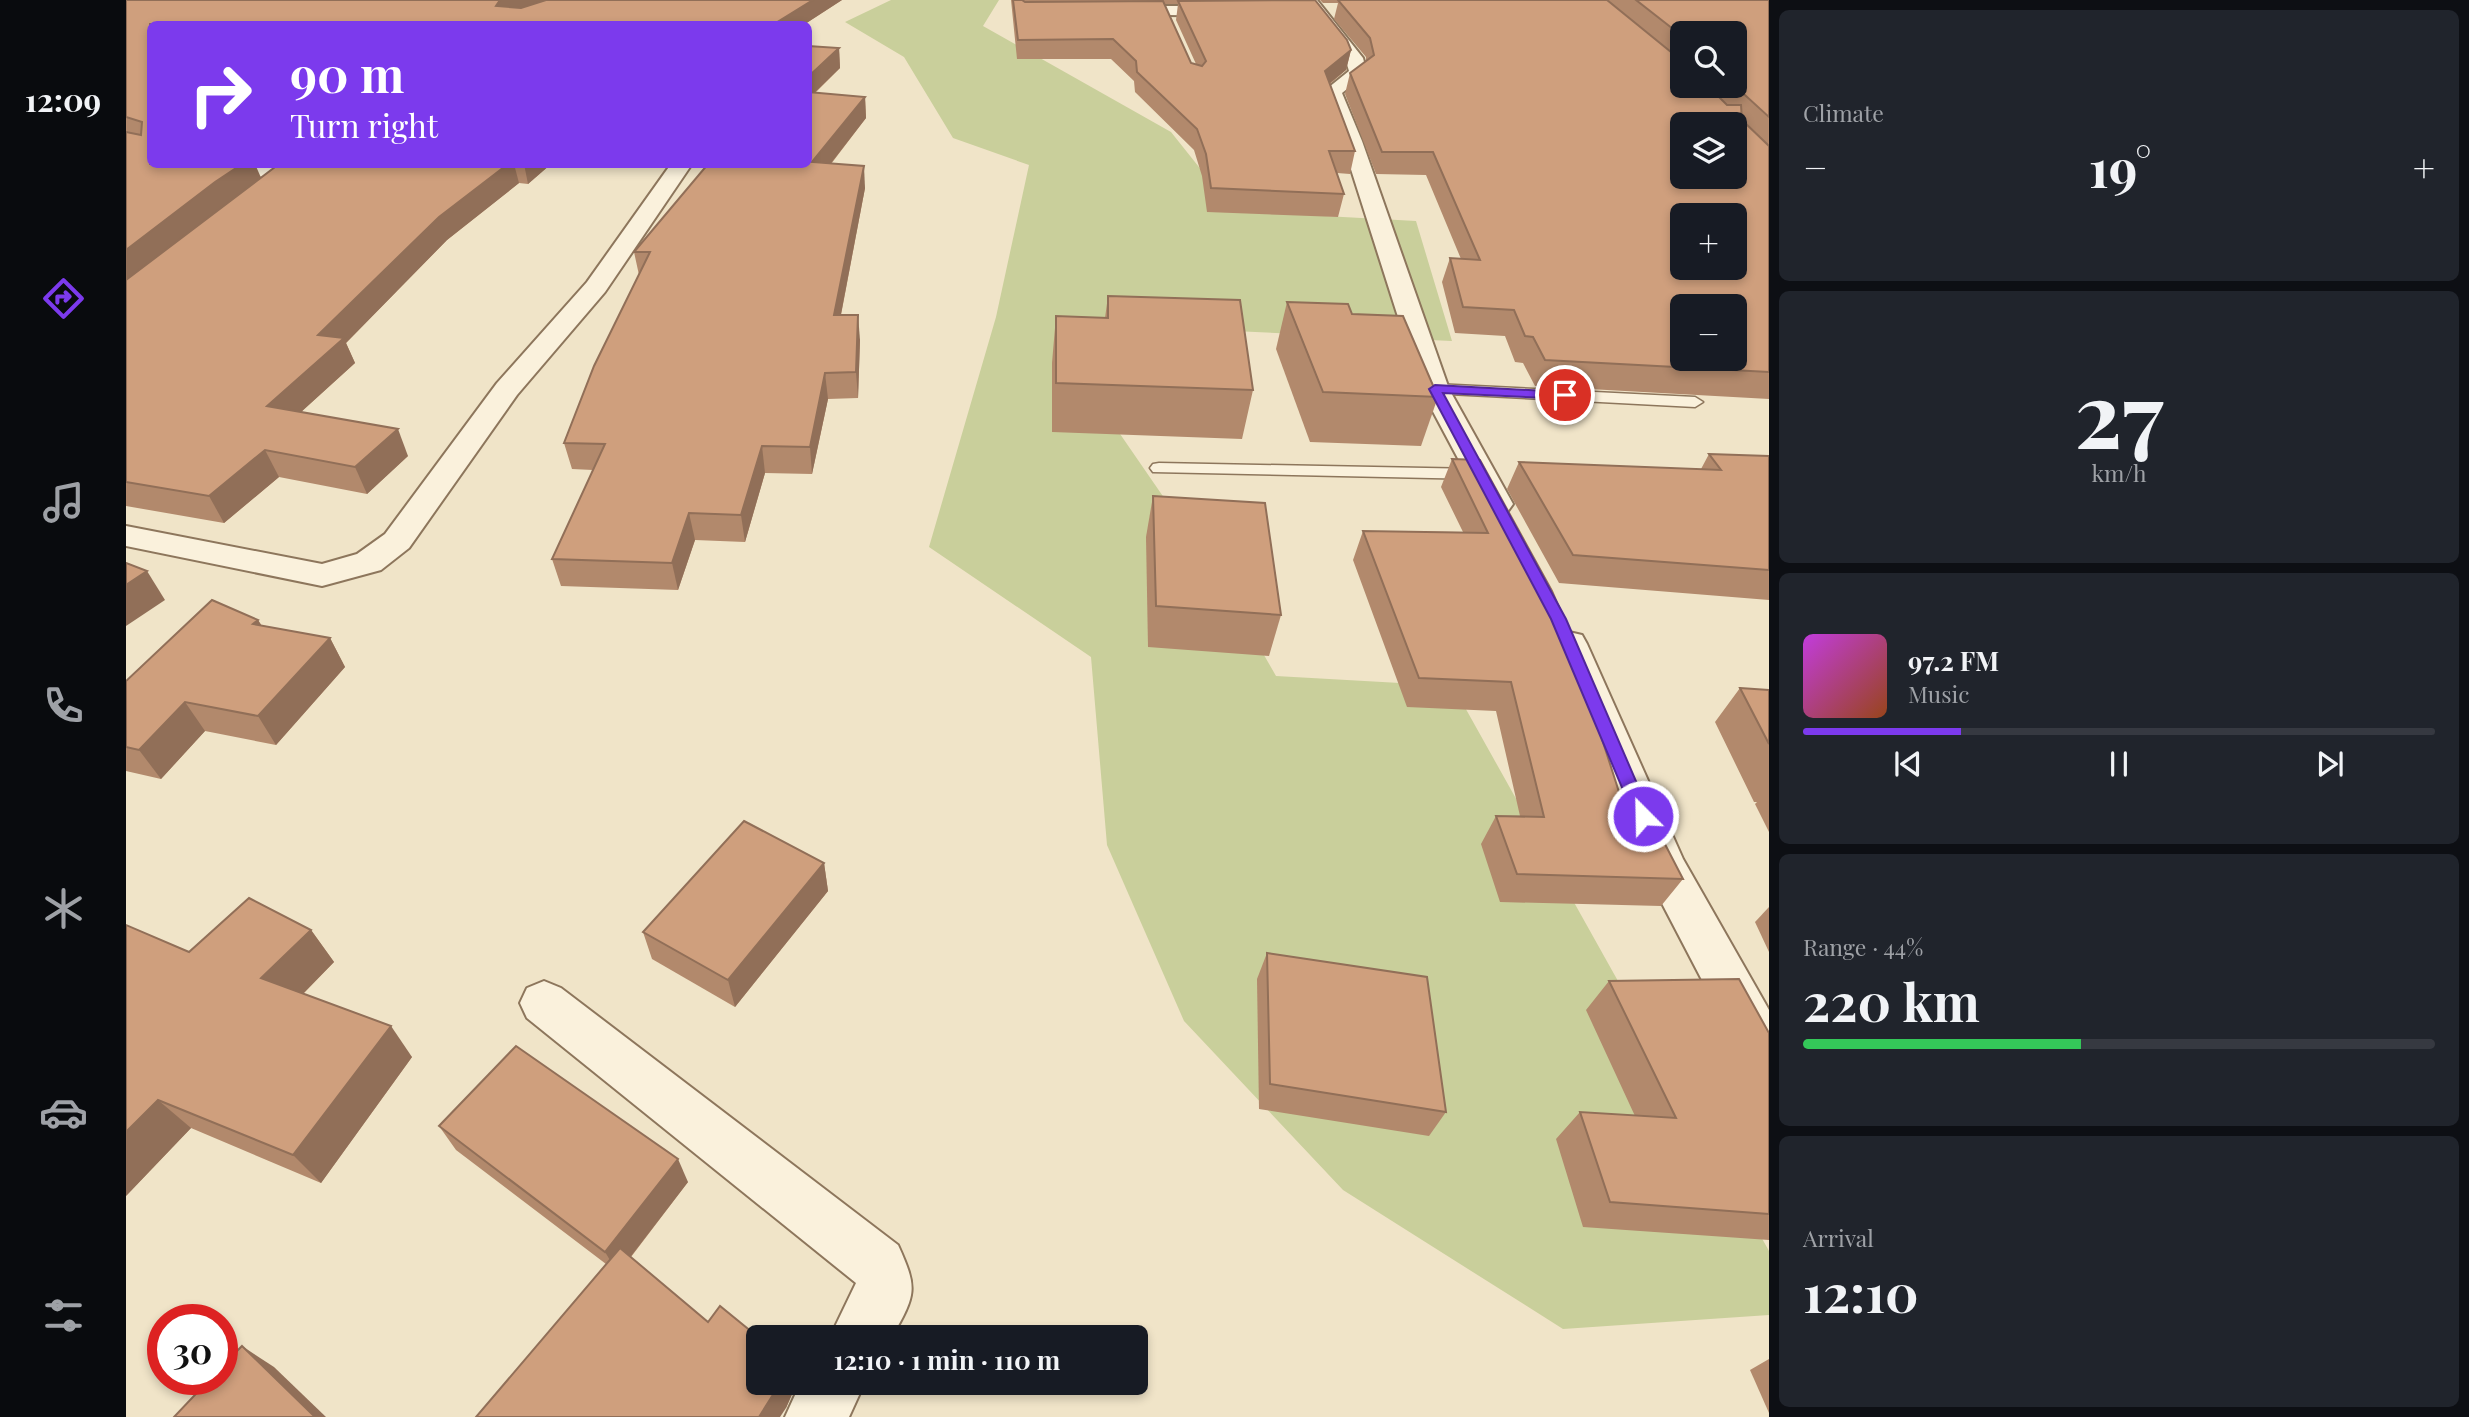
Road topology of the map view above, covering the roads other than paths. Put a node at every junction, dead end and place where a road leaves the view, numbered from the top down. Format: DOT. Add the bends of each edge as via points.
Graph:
graph roads {
  1 [pos="1314,8"];
  2 [pos="1241,10"];
  3 [pos="1094,12"];
  4 [pos="268,168"];
  5 [pos="679,168"];
  6 [pos="289,170"];
  7 [pos="266,190"];
  8 [pos="1435,389"];
  9 [pos="1695,402"];
  10 [pos="1159,468"];
  11 [pos="1481,474"];
  12 [pos="1513,534"];
  13 [pos="126,536"];
  14 [pos="1558,619"];
  15 [pos="544,1003"];
  16 [pos="1756,1016"];
  17 [pos="1769,1058"];
  18 [pos="867,1325"];
  19 [pos="828,1395"];
  20 [pos="816,1417"];
  1 -- 8 [label="street" via="1354,58 1358,72 1332,92"];
  2 -- 3 [label="street" via="1166,16"];
  4 -- 6 [label="street"];
  5 -- 13 [label="street" via="596,287 507,389 397,541 369,562 321,575"];
  6 -- 7 [label="street"];
  8 -- 9 [label="lane"];
  8 -- 11 [label="street"];
  10 -- 11 [label="lane"];
  11 -- 12 [label="street"];
  14 -- 16 [label="street" via="1664,865"];
  15 -- 18 [label="street" via="878,1265 885,1281 881,1300"];
  16 -- 17 [label="street"];
  19 -- 20 [label="street"];
}
